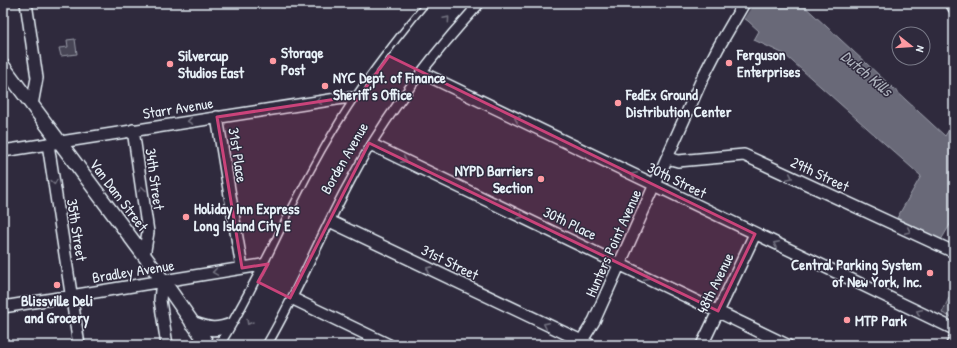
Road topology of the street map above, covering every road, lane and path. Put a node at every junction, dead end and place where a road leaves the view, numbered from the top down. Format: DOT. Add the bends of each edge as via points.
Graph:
graph roads {
  1 [pos="26,3"];
  2 [pos="432,3"];
  3 [pos="442,3"];
  4 [pos="461,3"];
  5 [pos="477,3"];
  6 [pos="744,3"];
  7 [pos="951,3"];
  8 [pos="954,8"];
  9 [pos="389,56"];
  10 [pos="3,66"];
  11 [pos="418,72"];
  12 [pos="357,100"];
  13 [pos="32,105"];
  14 [pos="217,117"];
  15 [pos="340,128"];
  16 [pos="133,130"];
  17 [pos="54,143"];
  18 [pos="369,143"];
  19 [pos="3,151"];
  20 [pos="667,158"];
  21 [pos="655,185"];
  22 [pos="297,206"];
  23 [pos="327,220"];
  24 [pos="755,234"];
  25 [pos="305,239"];
  26 [pos="954,252"];
  27 [pos="144,256"];
  28 [pos="268,264"];
  29 [pos="620,264"];
  30 [pos="242,268"];
  31 [pos="162,280"];
  32 [pos="258,282"];
  33 [pos="72,296"];
  34 [pos="290,298"];
  35 [pos="3,307"];
  36 [pos="718,311"];
  37 [pos="192,323"];
  38 [pos="234,324"];
  39 [pos="954,329"];
  40 [pos="954,341"];
  41 [pos="583,344"];
  42 [pos="80,345"];
  43 [pos="167,345"];
  44 [pos="208,345"];
  45 [pos="222,345"];
  46 [pos="235,345"];
  47 [pos="251,345"];
  48 [pos="263,345"];
  49 [pos="389,345"];
  50 [pos="702,345"];
  51 [pos="787,345"];
  52 [pos="952,345"];
  1 -- 13 [label="street" via="37,78"];
  2 -- 9 [label="main road, Borden Avenue"];
  3 -- 46 [label="highway, one-way, bridge" via="392,66 341,143 305,207 262,298"];
  25 -- 4 [label="highway, one-way, bridge" via="368,124 406,71"];
  5 -- 11 [label="main road, Borden Avenue"];
  6 -- 20 [label="street, Hunters Point Avenue" via="703,77"];
  7 -- 8 [label="street"];
  9 -- 11 [label="street, 30th Street"];
  9 -- 12 [label="main road, Borden Avenue"];
  10 -- 13 [label="main road, Van Dam Street"];
  11 -- 18 [label="main road, Borden Avenue"];
  21 -- 11 [label="street, 30th Street, one-way"];
  12 -- 14 [label="street, Starr Avenue, one-way" via="343,98"];
  12 -- 15 [label="main road, Borden Avenue"];
  13 -- 17 [label="main road, Van Dam Street"];
  14 -- 16 [label="street, Starr Avenue, one-way"];
  14 -- 30 [label="street, 31st Place"];
  15 -- 18 [label="street, 30th Place"];
  15 -- 22 [label="main road, Borden Avenue"];
  16 -- 17 [label="street, Starr Avenue"];
  27 -- 16 [label="street, 34th Street, one-way" via="148,232"];
  17 -- 19 [label="street, Starr Avenue"];
  17 -- 27 [label="main road, Van Dam Street"];
  17 -- 33 [label="street, 35th Street, one-way"];
  18 -- 23 [label="main road, Borden Avenue"];
  18 -- 29 [label="street, 30th Place, one-way"];
  20 -- 21 [label="street, Hunters Point Avenue"];
  20 -- 26 [label="street, 29th Street, one-way" via="678,161 744,156"];
  21 -- 24 [label="street, 30th Street"];
  21 -- 29 [label="street, Hunters Point Avenue"];
  22 -- 23 [label="street, 31st Street"];
  22 -- 28 [label="main road, Borden Avenue"];
  23 -- 34 [label="main road, Borden Avenue"];
  41 -- 23 [label="street, 31st Street, one-way"];
  24 -- 36 [label="street, 48th Avenue"];
  39 -- 24 [label="street, 30th Street, one-way"];
  25 -- 47 [label="highway, bridge" via="273,307"];
  25 -- 48 [label="highway, bridge" via="280,312"];
  27 -- 31 [label="main road, Van Dam Street"];
  28 -- 30 [label="street, Bradley Avenue"];
  28 -- 32 [label="main road, Borden Avenue"];
  29 -- 36 [label="street, 30th Place, one-way"];
  29 -- 41 [label="street, Hunters Point Avenue"];
  30 -- 31 [label="street, Bradley Avenue, one-way"];
  31 -- 33 [label="street, Bradley Avenue"];
  31 -- 37 [label="main road, Van Dam Street"];
  31 -- 43 [label="street" via="160,300"];
  32 -- 34 [label="street"];
  32 -- 38 [label="main road, Borden Avenue"];
  33 -- 35 [label="street, Bradley Avenue"];
  33 -- 42 [label="street, 35th Street"];
  34 -- 48 [label="main road, Borden Avenue"];
  34 -- 49 [label="street"];
  36 -- 50 [label="street, 48th Avenue"];
  36 -- 51 [label="street, 30th Place"];
  37 -- 38 [label="main road" via="212,330"];
  37 -- 44 [label="main road, Van Dam Street"];
  38 -- 45 [label="main road, Borden Avenue"];
  40 -- 52 [label="street"];
}
